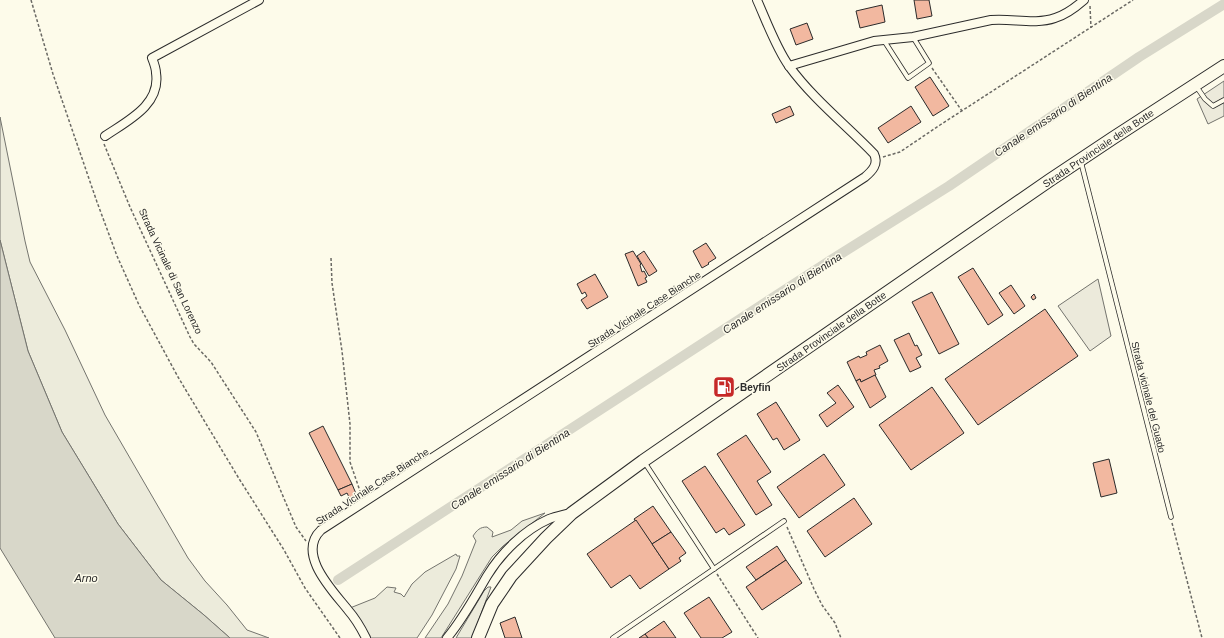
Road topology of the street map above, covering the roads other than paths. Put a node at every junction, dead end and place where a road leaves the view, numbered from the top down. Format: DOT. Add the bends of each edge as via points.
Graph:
graph roads {
  1 [pos="259,0"];
  2 [pos="757,0"];
  3 [pos="1087,3"];
  4 [pos="913,38"];
  5 [pos="883,39"];
  6 [pos="789,66"];
  7 [pos="1224,66"];
  8 [pos="1195,84"];
  9 [pos="1224,100"];
  10 [pos="105,136"];
  11 [pos="1080,160"];
  12 [pos="644,461"];
  13 [pos="572,513"];
  14 [pos="1171,517"];
  15 [pos="784,521"];
  16 [pos="714,569"];
  17 [pos="366,638"];
  18 [pos="447,638"];
  19 [pos="478,638"];
  20 [pos="613,638"];
  1 -- 10 [label="street" via="152,58 156,79 151,100 140,112"];
  2 -- 6 [label="street"];
  3 -- 4 [label="street" via="1052,19 990,20"];
  4 -- 5 [label="street"];
  4 -- 5 [label="lane" via="929,64 908,78"];
  5 -- 6 [label="street"];
  6 -- 17 [label="street, Strada Vicinale Case Bianche" via="818,100 874,154 875,166 865,177 321,530 313,543 314,559 319,572 349,610"];
  7 -- 8 [label="main road, Strada Provinciale della Botte"];
  8 -- 9 [label="lane" via="1213,106"];
  8 -- 11 [label="main road, Strada Provinciale della Botte"];
  11 -- 12 [label="main road, Strada Provinciale della Botte"];
  11 -- 14 [label="lane, Strada vicinale del Guado"];
  12 -- 13 [label="main road, Strada Provinciale della Botte"];
  12 -- 16 [label="lane"];
  13 -- 18 [label="street" via="540,523 508,550 497,562"];
  13 -- 19 [label="main road, Strada Provinciale della Botte" via="537,546 511,576 492,604"];
  15 -- 16 [label="lane"];
  16 -- 20 [label="lane"];
}
